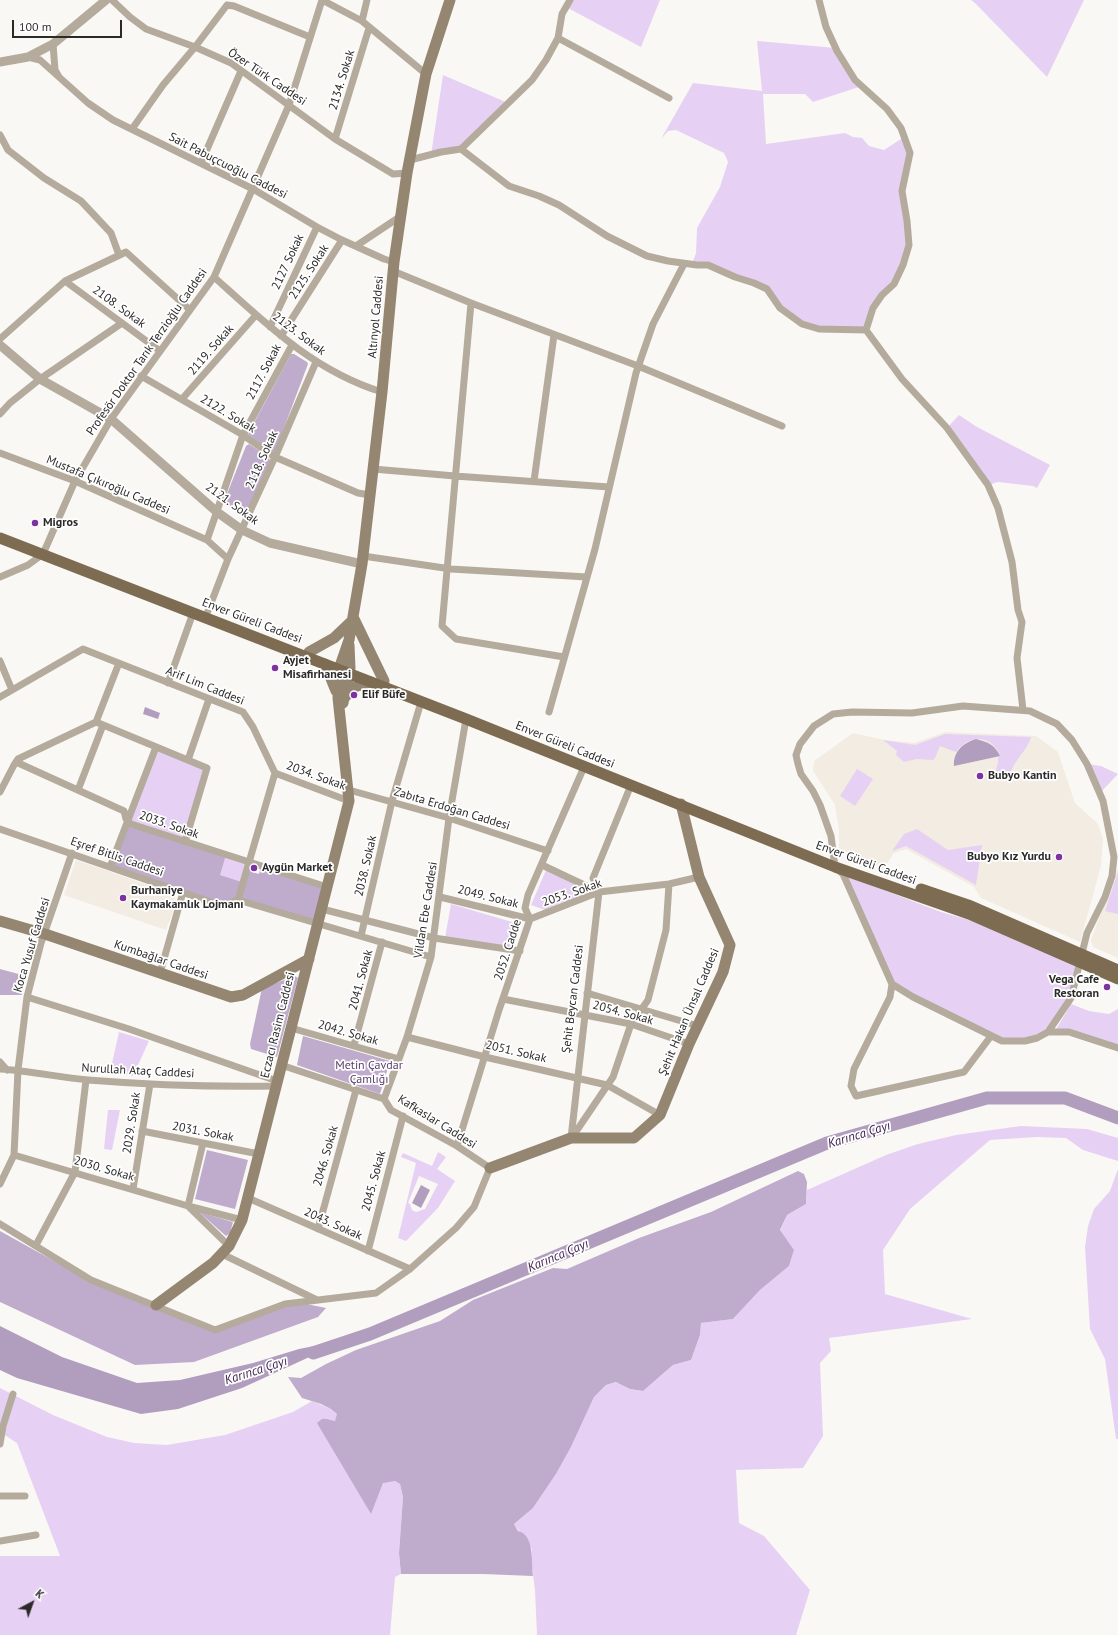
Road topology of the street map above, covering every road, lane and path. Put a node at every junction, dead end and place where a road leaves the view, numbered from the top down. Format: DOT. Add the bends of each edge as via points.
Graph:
graph roads {
  1 [pos="106,0"];
  2 [pos="112,0"];
  3 [pos="322,0"];
  4 [pos="367,0"];
  5 [pos="450,0"];
  6 [pos="570,0"];
  7 [pos="819,0"];
  8 [pos="362,21"];
  9 [pos="369,28"];
  10 [pos="310,37"];
  11 [pos="558,38"];
  12 [pos="53,44"];
  13 [pos="195,47"];
  14 [pos="28,57"];
  15 [pos="0,62"];
  16 [pos="241,71"];
  17 [pos="426,74"];
  18 [pos="59,78"];
  19 [pos="669,98"];
  20 [pos="289,105"];
  21 [pos="132,129"];
  22 [pos="0,136"];
  23 [pos="335,139"];
  24 [pos="461,149"];
  25 [pos="410,160"];
  26 [pos="201,163"];
  27 [pos="408,173"];
  28 [pos="253,189"];
  29 [pos="401,216"];
  30 [pos="317,227"];
  31 [pos="342,240"];
  32 [pos="356,246"];
  33 [pos="119,255"];
  34 [pos="684,264"];
  35 [pos="394,266"];
  36 [pos="214,277"];
  37 [pos="65,281"];
  38 [pos="471,303"];
  39 [pos="190,310"];
  40 [pos="256,315"];
  41 [pos="122,323"];
  42 [pos="270,327"];
  43 [pos="866,330"];
  44 [pos="554,334"];
  45 [pos="280,336"];
  46 [pos="0,339"];
  47 [pos="0,345"];
  48 [pos="292,345"];
  49 [pos="160,351"];
  50 [pos="316,362"];
  51 [pos="638,366"];
  52 [pos="141,376"];
  53 [pos="40,379"];
  54 [pos="382,392"];
  55 [pos="182,399"];
  56 [pos="0,414"];
  57 [pos="111,419"];
  58 [pos="782,426"];
  59 [pos="243,435"];
  60 [pos="0,453"];
  61 [pos="276,457"];
  62 [pos="373,469"];
  63 [pos="455,476"];
  64 [pos="75,481"];
  65 [pos="534,481"];
  66 [pos="609,486"];
  67 [pos="370,495"];
  68 [pos="217,512"];
  69 [pos="0,530"];
  70 [pos="242,530"];
  71 [pos="0,538"];
  72 [pos="207,540"];
  73 [pos="44,550"];
  74 [pos="228,559"];
  75 [pos="362,560"];
  76 [pos="447,568"];
  77 [pos="0,577"];
  78 [pos="587,577"];
  79 [pos="208,611"];
  80 [pos="194,613"];
  81 [pos="354,619"];
  82 [pos="309,652"];
  83 [pos="564,657"];
  84 [pos="0,661"];
  85 [pos="119,663"];
  86 [pos="325,664"];
  87 [pos="344,669"];
  88 [pos="384,681"];
  89 [pos="372,682"];
  90 [pos="168,683"];
  91 [pos="12,690"];
  92 [pos="0,697"];
  93 [pos="209,699"];
  94 [pos="341,699"];
  95 [pos="422,702"];
  96 [pos="1023,710"];
  97 [pos="549,712"];
  98 [pos="466,719"];
  99 [pos="100,724"];
  100 [pos="156,747"];
  101 [pos="188,760"];
  102 [pos="16,762"];
  103 [pos="584,767"];
  104 [pos="275,773"];
  105 [pos="631,785"];
  106 [pos="1,788"];
  107 [pos="78,790"];
  108 [pos="349,795"];
  109 [pos="392,801"];
  110 [pos="681,804"];
  111 [pos="450,818"];
  112 [pos="128,821"];
  113 [pos="0,829"];
  114 [pos="185,842"];
  115 [pos="548,851"];
  116 [pos="72,854"];
  117 [pos="248,862"];
  118 [pos="834,863"];
  119 [pos="542,866"];
  120 [pos="110,867"];
  121 [pos="699,877"];
  122 [pos="669,884"];
  123 [pos="328,887"];
  124 [pos="183,892"];
  125 [pos="599,892"];
  126 [pos="440,896"];
  127 [pos="238,900"];
  128 [pos="322,909"];
  129 [pos="530,919"];
  130 [pos="0,921"];
  131 [pos="365,921"];
  132 [pos="318,924"];
  133 [pos="45,934"];
  134 [pos="361,936"];
  135 [pos="434,938"];
  136 [pos="382,942"];
  137 [pos="520,951"];
  138 [pos="431,957"];
  139 [pos="1081,958"];
  140 [pos="309,959"];
  141 [pos="1118,970"];
  142 [pos="160,973"];
  143 [pos="1118,979"];
  144 [pos="892,984"];
  145 [pos="587,993"];
  146 [pos="27,997"];
  147 [pos="503,999"];
  148 [pos="642,1009"];
  149 [pos="585,1014"];
  150 [pos="631,1024"];
  151 [pos="698,1026"];
  152 [pos="291,1028"];
  153 [pos="1048,1032"];
  154 [pos="991,1036"];
  155 [pos="408,1037"];
  156 [pos="689,1044"];
  157 [pos="354,1045"];
  158 [pos="1118,1048"];
  159 [pos="485,1057"];
  160 [pos="399,1059"];
  161 [pos="0,1062"];
  162 [pos="282,1065"];
  163 [pos="4,1070"];
  164 [pos="18,1070"];
  165 [pos="577,1077"];
  166 [pos="86,1080"];
  167 [pos="150,1084"];
  168 [pos="277,1084"];
  169 [pos="607,1085"];
  170 [pos="356,1090"];
  171 [pos="384,1099"];
  172 [pos="660,1115"];
  173 [pos="403,1116"];
  174 [pos="142,1131"];
  175 [pos="571,1138"];
  176 [pos="203,1143"];
  177 [pos="457,1146"];
  178 [pos="259,1154"];
  179 [pos="14,1155"];
  180 [pos="490,1168"];
  181 [pos="75,1172"];
  182 [pos="0,1184"];
  183 [pos="133,1189"];
  184 [pos="248,1198"];
  185 [pos="188,1206"];
  186 [pos="242,1220"];
  187 [pos="0,1224"];
  188 [pos="318,1229"];
  189 [pos="36,1245"];
  190 [pos="225,1250"];
  191 [pos="368,1251"];
  192 [pos="410,1269"];
  193 [pos="317,1300"];
  194 [pos="156,1305"];
  195 [pos="13,1394"];
  196 [pos="2,1425"];
  197 [pos="0,1444"];
  198 [pos="0,1496"];
  199 [pos="25,1496"];
  200 [pos="36,1535"];
  201 [pos="0,1540"];
  1 -- 12 [label="street"];
  2 -- 13 [label="street, Özer Türk Caddesi" via="146,29"];
  3 -- 8 [label="street"];
  3 -- 10 [label="street, Profesör Doktor Tarık Terzioğlu Caddesi"];
  4 -- 8 [label="street"];
  5 -- 17 [label="main road, Altınyol Caddesi"];
  6 -- 11 [label="street" via="562,14"];
  7 -- 43 [label="street" via="826,27 837,51 855,80 887,109 901,128 910,153 902,191 908,245 903,265 894,284 873,308"];
  8 -- 9 [label="street"];
  9 -- 17 [label="street"];
  9 -- 23 [label="street, 2134. Sokak"];
  10 -- 13 [label="street" via="227,5"];
  10 -- 20 [label="street, Profesör Doktor Tarık Terzioğlu Caddesi"];
  11 -- 19 [label="street"];
  11 -- 24 [label="street" via="532,80"];
  12 -- 14 [label="street"];
  12 -- 18 [label="street" via="55,70"];
  13 -- 16 [label="street, Özer Türk Caddesi" via="231,63"];
  13 -- 21 [label="street" via="163,85"];
  14 -- 15 [label="street"];
  14 -- 18 [label="street, Sait Pabuçcuoğlu Caddesi" via="40,60"];
  16 -- 20 [label="street, Özer Türk Caddesi"];
  16 -- 26 [label="street"];
  17 -- 25 [label="main road, Altınyol Caddesi"];
  18 -- 21 [label="street, Sait Pabuçcuoğlu Caddesi" via="88,103"];
  20 -- 23 [label="street, Özer Türk Caddesi"];
  20 -- 28 [label="street, Profesör Doktor Tarık Terzioğlu Caddesi"];
  21 -- 26 [label="street, Sait Pabuçcuoğlu Caddesi"];
  22 -- 33 [label="street" via="8,150 44,178 81,201 111,234"];
  23 -- 27 [label="street, Özer Türk Caddesi" via="393,174"];
  24 -- 25 [label="street"];
  24 -- 34 [label="street" via="509,186 559,205 607,236 647,256"];
  25 -- 27 [label="main road, Altınyol Caddesi"];
  26 -- 28 [label="street, Sait Pabuçcuoğlu Caddesi"];
  27 -- 29 [label="main road, Altınyol Caddesi"];
  28 -- 30 [label="street, Sait Pabuçcuoğlu Caddesi"];
  28 -- 36 [label="street, Profesör Doktor Tarık Terzioğlu Caddesi"];
  29 -- 32 [label="street"];
  29 -- 35 [label="main road, Altınyol Caddesi"];
  30 -- 31 [label="street, Sait Pabuçcuoğlu Caddesi"];
  30 -- 42 [label="street, 2127 Sokak"];
  31 -- 32 [label="street, Sait Pabuçcuoğlu Caddesi"];
  31 -- 45 [label="street, 2125. Sokak"];
  32 -- 35 [label="street, Sait Pabuçcuoğlu Caddesi"];
  33 -- 37 [label="street"];
  33 -- 39 [label="street" via="126,252"];
  34 -- 43 [label="street" via="708,264 767,289 780,308 802,324 819,329"];
  34 -- 51 [label="street" via="652,324"];
  35 -- 38 [label="street, Sait Pabuçcuoğlu Caddesi"];
  35 -- 54 [label="main road, Altınyol Caddesi"];
  36 -- 39 [label="street, Profesör Doktor Tarık Terzioğlu Caddesi"];
  36 -- 40 [label="street, 2123. Sokak"];
  37 -- 41 [label="street, 2108. Sokak"];
  37 -- 46 [label="street"];
  38 -- 44 [label="street, Sait Pabuçcuoğlu Caddesi"];
  38 -- 63 [label="street"];
  39 -- 49 [label="street, Profesör Doktor Tarık Terzioğlu Caddesi"];
  40 -- 42 [label="street, 2123. Sokak"];
  40 -- 55 [label="street, 2119. Sokak"];
  41 -- 49 [label="street, 2108. Sokak"];
  41 -- 53 [label="street"];
  42 -- 45 [label="street, 2123. Sokak"];
  43 -- 96 [label="street" via="902,379 947,428 988,485 998,508 1012,562 1022,622 1017,658"];
  44 -- 51 [label="street, Sait Pabuçcuoğlu Caddesi"];
  44 -- 65 [label="street"];
  45 -- 48 [label="street, 2123. Sokak"];
  47 -- 53 [label="street, 2121. Sokak"];
  48 -- 50 [label="street, 2123. Sokak"];
  48 -- 59 [label="street, 2117. Sokak"];
  49 -- 52 [label="street, Profesör Doktor Tarık Terzioğlu Caddesi"];
  50 -- 54 [label="street, 2123. Sokak"];
  50 -- 61 [label="street, 2118. Sokak"];
  51 -- 58 [label="street, Sait Pabuçcuoğlu Caddesi"];
  51 -- 66 [label="street"];
  52 -- 55 [label="street, 2122. Sokak"];
  52 -- 57 [label="street, Profesör Doktor Tarık Terzioğlu Caddesi"];
  53 -- 56 [label="street" via="10,402"];
  53 -- 57 [label="street, 2121. Sokak"];
  54 -- 62 [label="main road, Altınyol Caddesi"];
  55 -- 59 [label="street, 2122. Sokak"];
  57 -- 64 [label="street, Profesör Doktor Tarık Terzioğlu Caddesi"];
  57 -- 68 [label="street, 2121. Sokak"];
  59 -- 61 [label="street, 2122. Sokak"];
  59 -- 68 [label="street, 2117. Sokak"];
  60 -- 64 [label="street, Mustafa Çıkıroğlu Caddesi"];
  61 -- 67 [label="street, 2122. Sokak" via="358,493"];
  61 -- 70 [label="street, 2118. Sokak"];
  62 -- 63 [label="street"];
  62 -- 67 [label="main road, Altınyol Caddesi"];
  63 -- 65 [label="street"];
  63 -- 76 [label="street"];
  64 -- 72 [label="street, Mustafa Çıkıroğlu Caddesi"];
  64 -- 73 [label="street, Profesör Doktor Tarık Terzioğlu Caddesi"];
  65 -- 66 [label="street"];
  66 -- 78 [label="street"];
  67 -- 75 [label="main road, Altınyol Caddesi"];
  68 -- 70 [label="street, 2121. Sokak"];
  68 -- 72 [label="street, 2117. Sokak"];
  69 -- 73 [label="main road, Enver Güreli Caddesi"];
  70 -- 74 [label="street, 2118. Sokak"];
  70 -- 75 [label="street, 2121. Sokak" via="270,543"];
  71 -- 73 [label="main road, Enver Güreli Caddesi"];
  72 -- 74 [label="street"];
  73 -- 77 [label="street" via="28,565"];
  73 -- 79 [label="main road, Enver Güreli Caddesi"];
  73 -- 80 [label="main road, Enver Güreli Caddesi"];
  74 -- 79 [label="street, 2118. Sokak"];
  75 -- 76 [label="street"];
  75 -- 81 [label="main road, Altınyol Caddesi"];
  76 -- 78 [label="street"];
  76 -- 83 [label="street" via="442,626 456,640"];
  78 -- 83 [label="street"];
  79 -- 82 [label="main road, Enver Güreli Caddesi"];
  80 -- 86 [label="main road, Enver Güreli Caddesi"];
  80 -- 90 [label="street"];
  81 -- 82 [label="main road" via="334,638"];
  81 -- 87 [label="main road, Altınyol Caddesi"];
  81 -- 88 [label="main road"];
  82 -- 87 [label="main road, Enver Güreli Caddesi"];
  83 -- 97 [label="street"];
  84 -- 91 [label="street"];
  85 -- 90 [label="street, Arif Lim Caddesi"];
  85 -- 91 [label="street, Arif Lim Caddesi" via="86,649 80,649"];
  85 -- 99 [label="street"];
  86 -- 87 [label="main road, Enver Güreli Caddesi"];
  86 -- 94 [label="main road"];
  87 -- 88 [label="main road, Enver Güreli Caddesi"];
  87 -- 89 [label="main road, Enver Güreli Caddesi"];
  87 -- 94 [label="main road, Eczacı Rasim Caddesi"];
  88 -- 118 [label="main road, Enver Güreli Caddesi"];
  89 -- 94 [label="main road" via="351,688"];
  89 -- 95 [label="main road, Enver Güreli Caddesi"];
  90 -- 93 [label="street, Arif Lim Caddesi"];
  91 -- 92 [label="street, Arif Lim Caddesi"];
  93 -- 101 [label="street"];
  93 -- 104 [label="street, Arif Lim Caddesi" via="243,712"];
  94 -- 108 [label="main road, Eczacı Rasim Caddesi" via="340,716"];
  95 -- 98 [label="main road, Enver Güreli Caddesi"];
  95 -- 109 [label="street, 2038. Sokak"];
  96 -- 118 [label="street" via="963,706 912,713 852,712 833,714 814,726 800,744 796,755 801,774 813,790 828,825"];
  96 -- 139 [label="street" via="1057,724 1072,740 1087,764 1103,800 1114,857 1112,876 1105,897 1087,933"];
  98 -- 103 [label="main road, Enver Güreli Caddesi"];
  98 -- 111 [label="street, Vildan Ebe Caddesi"];
  99 -- 100 [label="street"];
  99 -- 102 [label="street"];
  99 -- 107 [label="street"];
  100 -- 101 [label="street"];
  100 -- 112 [label="street"];
  101 -- 114 [label="street" via="205,766 207,770"];
  102 -- 106 [label="street"];
  102 -- 107 [label="street, 2033. Sokak"];
  103 -- 105 [label="main road, Enver Güreli Caddesi"];
  103 -- 115 [label="street, 2052. Cadde"];
  104 -- 108 [label="street, 2034. Sokak"];
  104 -- 117 [label="street"];
  105 -- 110 [label="main road, Enver Güreli Caddesi"];
  105 -- 125 [label="street, Şehit Beycan Caddesi" via="593,878"];
  107 -- 112 [label="street, 2033. Sokak" via="124,811"];
  108 -- 109 [label="street, Zabıta Erdoğan Caddesi"];
  108 -- 123 [label="main road, Eczacı Rasim Caddesi"];
  109 -- 111 [label="street, Zabıta Erdoğan Caddesi"];
  109 -- 131 [label="street, 2038. Sokak"];
  110 -- 118 [label="main road, Enver Güreli Caddesi"];
  110 -- 121 [label="main road, Şehit Hakan Ünsal Caddesi"];
  111 -- 115 [label="street, Zabıta Erdoğan Caddesi"];
  111 -- 126 [label="street, Vildan Ebe Caddesi"];
  112 -- 114 [label="street, 2033. Sokak"];
  112 -- 120 [label="street"];
  113 -- 116 [label="street, Eşref Bitlis Caddesi"];
  114 -- 117 [label="street, 2033. Sokak"];
  115 -- 119 [label="street, 2052. Cadde"];
  116 -- 120 [label="street, Eşref Bitlis Caddesi"];
  116 -- 133 [label="street, Koca Yusuf Caddesi"];
  117 -- 123 [label="street, 2033. Sokak"];
  117 -- 127 [label="street"];
  118 -- 139 [label="main road, Enver Güreli Caddesi"];
  118 -- 144 [label="street" via="843,874"];
  119 -- 125 [label="street"];
  119 -- 129 [label="street, 2052. Cadde" via="528,895 525,908"];
  120 -- 124 [label="street, Eşref Bitlis Caddesi"];
  121 -- 122 [label="street, 2053. Sokak"];
  121 -- 151 [label="main road, Şehit Hakan Ünsal Caddesi" via="730,945 723,972"];
  122 -- 125 [label="street, 2053. Sokak"];
  122 -- 148 [label="street" via="666,930 648,1000"];
  123 -- 128 [label="main road, Eczacı Rasim Caddesi"];
  124 -- 127 [label="street, Eşref Bitlis Caddesi" via="222,906"];
  124 -- 142 [label="street"];
  125 -- 129 [label="street, 2053. Sokak"];
  125 -- 145 [label="street, Şehit Beycan Caddesi"];
  126 -- 129 [label="street, 2049. Sokak"];
  126 -- 135 [label="street, Vildan Ebe Caddesi"];
  127 -- 132 [label="street"];
  128 -- 131 [label="street"];
  128 -- 132 [label="main road, Eczacı Rasim Caddesi"];
  129 -- 137 [label="street, 2052. Cadde"];
  130 -- 133 [label="main road, Kumbağlar Caddesi"];
  131 -- 134 [label="street, 2038. Sokak"];
  131 -- 135 [label="street"];
  132 -- 134 [label="street"];
  132 -- 140 [label="main road, Eczacı Rasim Caddesi"];
  133 -- 142 [label="main road, Kumbağlar Caddesi"];
  133 -- 146 [label="street, Koca Yusuf Caddesi"];
  134 -- 136 [label="street"];
  135 -- 137 [label="street"];
  135 -- 138 [label="street, Vildan Ebe Caddesi"];
  136 -- 138 [label="street"];
  136 -- 157 [label="street, 2041. Sokak"];
  137 -- 147 [label="street, 2052. Cadde"];
  138 -- 155 [label="street, Vildan Ebe Caddesi"];
  139 -- 141 [label="main road, Enver Güreli Caddesi"];
  139 -- 143 [label="main road, Enver Güreli Caddesi"];
  139 -- 153 [label="street" via="1071,998"];
  140 -- 142 [label="main road, Kumbağlar Caddesi" via="237,997"];
  140 -- 152 [label="main road, Eczacı Rasim Caddesi"];
  144 -- 154 [label="street"];
  144 -- 154 [label="street" via="890,997 854,1069 851,1086 856,1096 964,1072"];
  145 -- 148 [label="street"];
  145 -- 149 [label="street, Şehit Beycan Caddesi"];
  146 -- 164 [label="street, Koca Yusuf Caddesi"];
  146 -- 168 [label="street" via="129,1029"];
  147 -- 149 [label="street, 2054. Sokak"];
  147 -- 159 [label="street, 2052. Cadde"];
  148 -- 150 [label="street"];
  148 -- 151 [label="street"];
  149 -- 150 [label="street, 2054. Sokak"];
  149 -- 165 [label="street, Şehit Beycan Caddesi"];
  150 -- 156 [label="street, 2054. Sokak"];
  150 -- 169 [label="street" via="613,1077"];
  151 -- 156 [label="main road, Şehit Hakan Ünsal Caddesi"];
  152 -- 157 [label="street, 2042. Sokak"];
  152 -- 162 [label="main road, Eczacı Rasim Caddesi"];
  153 -- 154 [label="street" via="1025,1041 1002,1041"];
  153 -- 158 [label="street" via="1069,1032"];
  155 -- 159 [label="street, 2051. Sokak"];
  155 -- 160 [label="street, Vildan Ebe Caddesi"];
  156 -- 172 [label="main road, Şehit Hakan Ünsal Caddesi"];
  157 -- 160 [label="street, 2042. Sokak"];
  159 -- 165 [label="street, 2051. Sokak"];
  159 -- 177 [label="street, 2052. Cadde"];
  160 -- 171 [label="street, Vildan Ebe Caddesi"];
  161 -- 163 [label="street"];
  162 -- 168 [label="main road, Eczacı Rasim Caddesi"];
  162 -- 170 [label="street, Kafkaslar Caddesi"];
  163 -- 164 [label="street, Nurullah Ataç Caddesi"];
  164 -- 166 [label="street, Nurullah Ataç Caddesi"];
  164 -- 179 [label="street, Koca Yusuf Caddesi"];
  165 -- 169 [label="street, 2051. Sokak"];
  165 -- 175 [label="street, Şehit Beycan Caddesi"];
  166 -- 167 [label="street, Nurullah Ataç Caddesi"];
  166 -- 181 [label="street"];
  167 -- 168 [label="street, Nurullah Ataç Caddesi" via="235,1087"];
  167 -- 174 [label="street, 2029. Sokak"];
  168 -- 178 [label="main road, Eczacı Rasim Caddesi"];
  169 -- 172 [label="street, 2051. Sokak"];
  169 -- 175 [label="street"];
  170 -- 171 [label="street, Kafkaslar Caddesi"];
  170 -- 188 [label="street, 2046. Sokak"];
  171 -- 173 [label="street, Kafkaslar Caddesi" via="391,1110"];
  172 -- 175 [label="main road, Şehit Hakan Ünsal Caddesi" via="634,1138"];
  173 -- 177 [label="street, Kafkaslar Caddesi"];
  173 -- 191 [label="street, 2045. Sokak"];
  174 -- 176 [label="street, 2031. Sokak"];
  174 -- 183 [label="street, 2029. Sokak"];
  175 -- 180 [label="main road"];
  176 -- 178 [label="street, 2031. Sokak"];
  176 -- 185 [label="street"];
  177 -- 180 [label="street, Kafkaslar Caddesi"];
  178 -- 184 [label="main road, Eczacı Rasim Caddesi"];
  179 -- 181 [label="street, 2030. Sokak"];
  179 -- 182 [label="street, Koca Yusuf Caddesi"];
  180 -- 192 [label="street" via="474,1207 456,1228"];
  181 -- 183 [label="street, 2030. Sokak"];
  181 -- 189 [label="street"];
  183 -- 185 [label="street, 2030. Sokak"];
  184 -- 186 [label="main road, Eczacı Rasim Caddesi"];
  184 -- 188 [label="street, 2043. Sokak"];
  185 -- 186 [label="street, 2030. Sokak"];
  185 -- 190 [label="street, 2030. Sokak"];
  186 -- 190 [label="main road, Eczacı Rasim Caddesi"];
  187 -- 189 [label="street"];
  188 -- 191 [label="street, 2043. Sokak"];
  189 -- 194 [label="street" via="91,1280"];
  190 -- 193 [label="street, 2030. Sokak"];
  190 -- 194 [label="main road, Eczacı Rasim Caddesi" via="213,1263"];
  191 -- 192 [label="street, 2043. Sokak"];
  192 -- 193 [label="street" via="376,1293"];
  193 -- 194 [label="street" via="285,1304 215,1330"];
  195 -- 196 [label="street"];
  196 -- 197 [label="street"];
  198 -- 199 [label="street"];
  200 -- 201 [label="street"];
}
